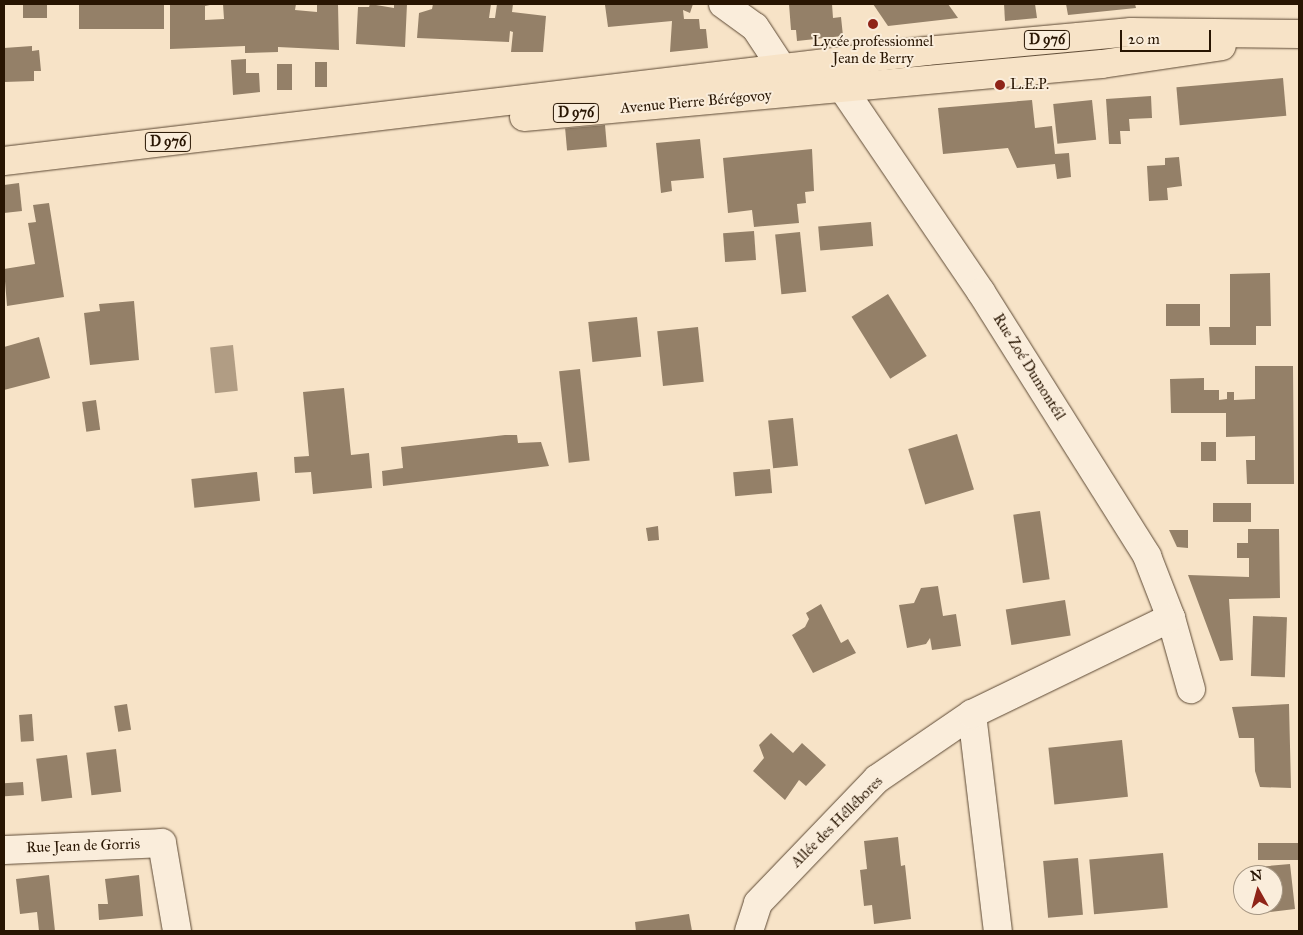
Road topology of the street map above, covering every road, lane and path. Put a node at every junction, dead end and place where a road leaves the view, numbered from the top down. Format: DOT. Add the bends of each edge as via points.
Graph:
graph roads {
  1 [pos="723,4"];
  2 [pos="1299,34"];
  3 [pos="834,62"];
  4 [pos="788,67"];
  5 [pos="832,90"];
  6 [pos="789,93"];
  7 [pos="332,123"];
  8 [pos="4,161"];
  9 [pos="1171,618"];
  10 [pos="1191,689"];
  11 [pos="972,714"];
  12 [pos="4,850"];
  13 [pos="177,931"];
  14 [pos="749,931"];
  15 [pos="998,931"];
  1 -- 4 [label="street" via="755,27"];
  2 -- 3 [label="main road, D 976" via="1131,32"];
  2 -- 5 [label="main road, D 976" via="1102,64"];
  3 -- 4 [label="main road, D 976"];
  3 -- 5 [label="street, Rue Zoé Dumontéil"];
  4 -- 6 [label="street"];
  4 -- 7 [label="main road, Avenue Pierre Bérégovoy / D 976"];
  5 -- 6 [label="main road, Avenue Pierre Bérégovoy / D 976"];
  5 -- 9 [label="street, Rue Zoé Dumontéil" via="981,292 1147,556"];
  6 -- 7 [label="main road, Avenue Pierre Bérégovoy / D 976" via="437,125"];
  7 -- 8 [label="main road, Avenue Pierre Bérégovoy / D 976"];
  9 -- 10 [label="street, Rue Zoé Dumontéil"];
  9 -- 11 [label="street, Allée des Héllébores"];
  11 -- 14 [label="street, Allée des Héllébores" via="877,779 758,903"];
  11 -- 15 [label="street"];
  12 -- 13 [label="street, Rue Jean de Gorris" via="162,844"];
}
